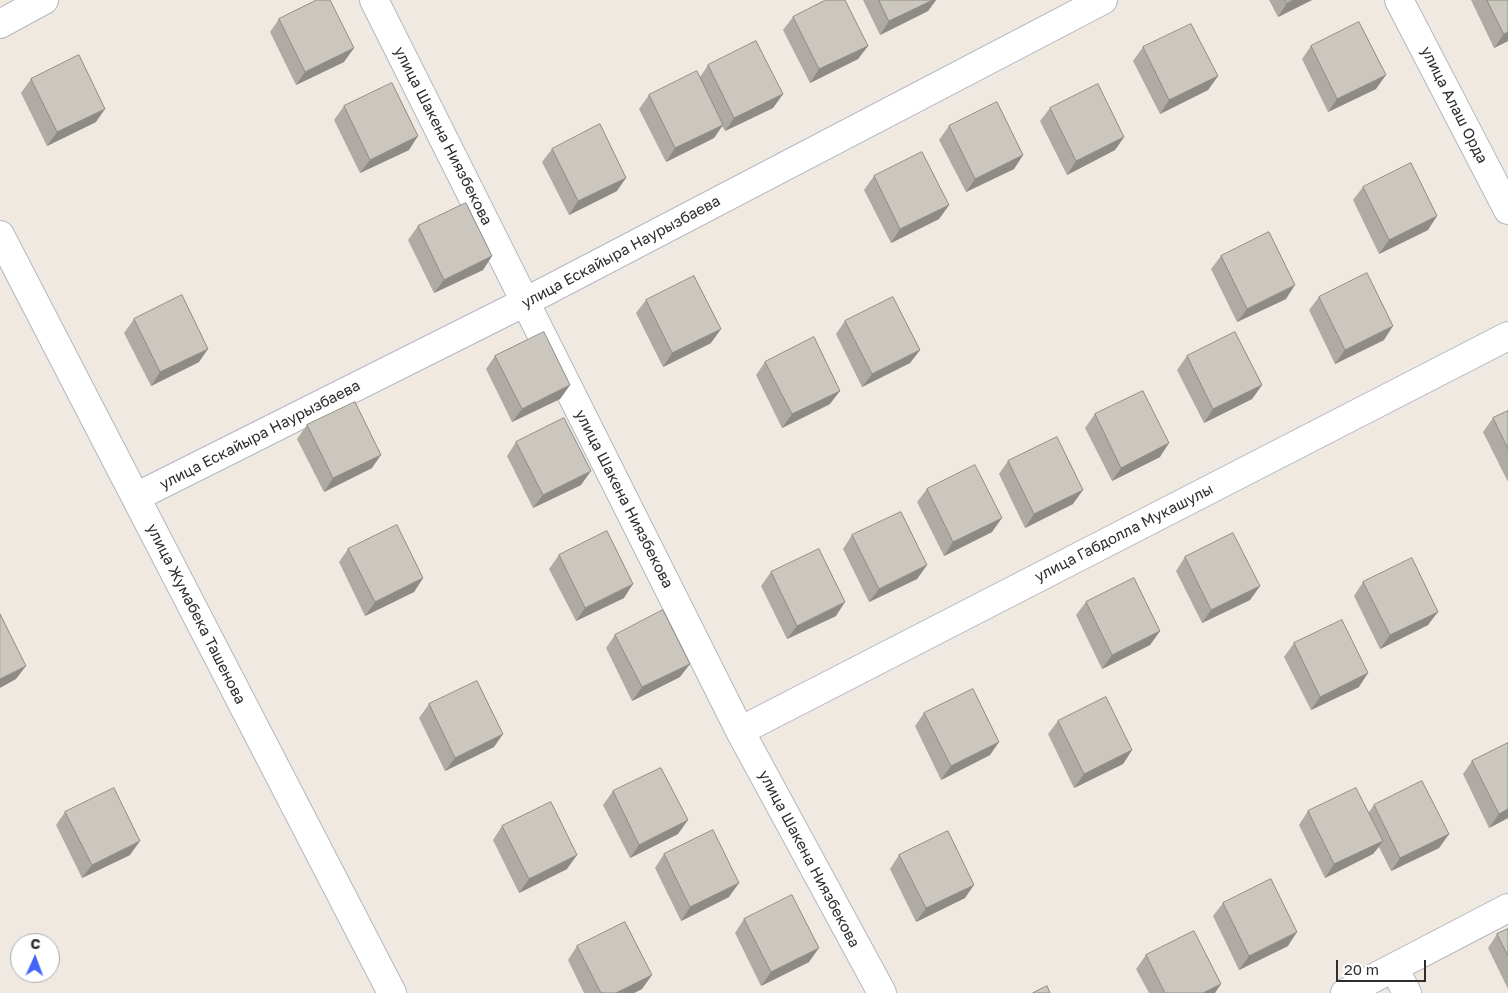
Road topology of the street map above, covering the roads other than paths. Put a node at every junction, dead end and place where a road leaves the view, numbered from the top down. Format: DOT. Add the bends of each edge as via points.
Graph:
graph roads {
  1 [pos="44,0"];
  2 [pos="374,0"];
  3 [pos="1103,0"];
  4 [pos="1399,0"];
  5 [pos="0,24"];
  6 [pos="1508,210"];
  7 [pos="0,235"];
  8 [pos="525,302"];
  9 [pos="1508,336"];
  10 [pos="136,497"];
  11 [pos="740,731"];
  12 [pos="1508,908"];
  13 [pos="1394,968"];
  14 [pos="392,993"];
  15 [pos="882,993"];
  16 [pos="1345,993"];
  17 [pos="1407,993"];
  1 -- 5 [label="street"];
  2 -- 8 [label="street, улица Шакена Ниязбекова"];
  3 -- 8 [label="street, улица Ескайыра Наурызбаева"];
  4 -- 6 [label="street, улица Алаш Орда"];
  7 -- 10 [label="street, улица Жумабека Ташенова"];
  8 -- 10 [label="street, улица Ескайыра Наурызбаева"];
  8 -- 11 [label="street, улица Шакена Ниязбекова"];
  9 -- 11 [label="street, улица Габдолла Мукашулы"];
  10 -- 14 [label="street, улица Жумабека Ташенова"];
  11 -- 15 [label="street, улица Шакена Ниязбекова"];
  12 -- 13 [label="street"];
  13 -- 16 [label="street"];
  13 -- 17 [label="street"];
}
